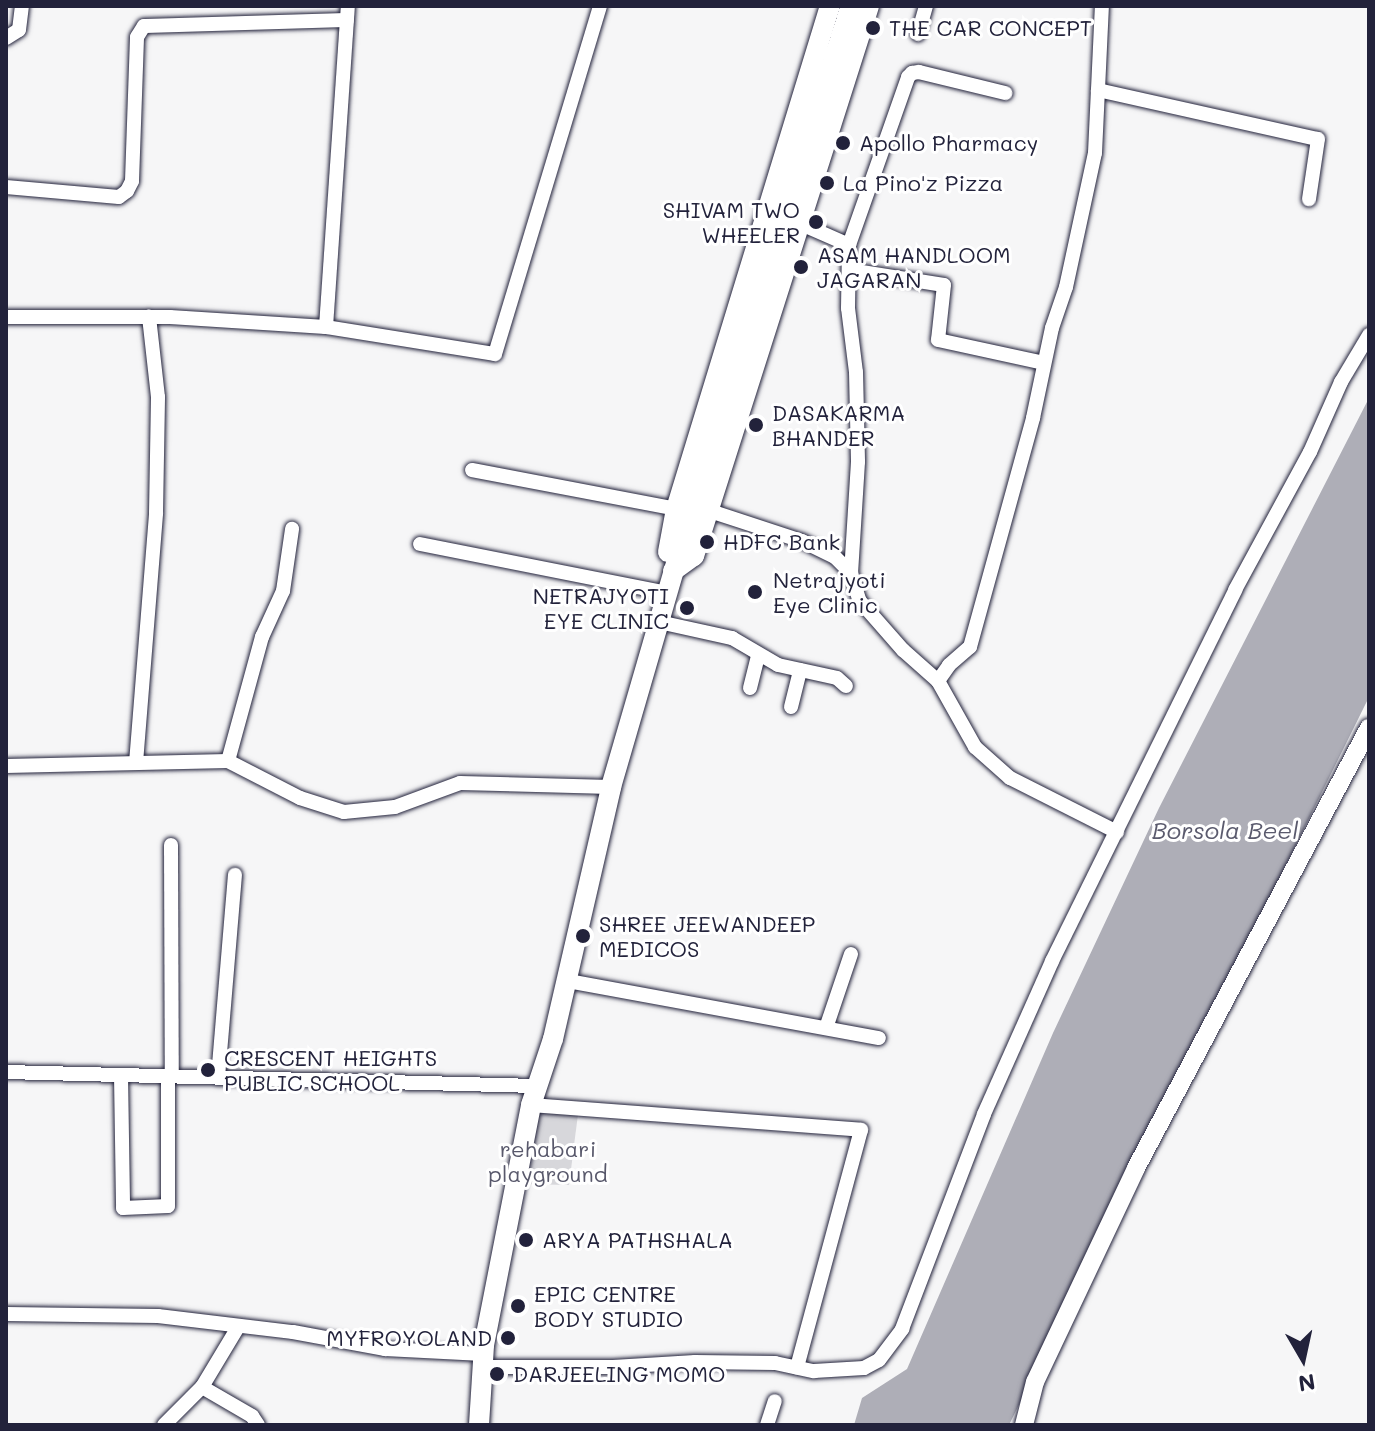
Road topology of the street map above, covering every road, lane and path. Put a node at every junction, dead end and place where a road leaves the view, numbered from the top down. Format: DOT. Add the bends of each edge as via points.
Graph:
graph roads {
  1 [pos="22,6"];
  2 [pos="600,6"];
  3 [pos="830,6"];
  4 [pos="851,6"];
  5 [pos="869,6"];
  6 [pos="926,6"];
  7 [pos="1102,6"];
  8 [pos="348,13"];
  9 [pos="918,34"];
  10 [pos="6,38"];
  11 [pos="1098,90"];
  12 [pos="1005,93"];
  13 [pos="6,187"];
  14 [pos="1309,199"];
  15 [pos="799,223"];
  16 [pos="849,245"];
  17 [pos="849,270"];
  18 [pos="6,317"];
  19 [pos="149,317"];
  20 [pos="326,327"];
  21 [pos="1369,335"];
  22 [pos="1044,363"];
  23 [pos="472,470"];
  24 [pos="676,509"];
  25 [pos="707,510"];
  26 [pos="292,529"];
  27 [pos="420,544"];
  28 [pos="673,571"];
  29 [pos="851,573"];
  30 [pos="668,593"];
  31 [pos="659,622"];
  32 [pos="758,656"];
  33 [pos="800,670"];
  34 [pos="938,681"];
  35 [pos="846,686"];
  36 [pos="750,688"];
  37 [pos="791,707"];
  38 [pos="1369,728"];
  39 [pos="228,761"];
  40 [pos="136,763"];
  41 [pos="6,766"];
  42 [pos="611,787"];
  43 [pos="1117,832"];
  44 [pos="171,845"];
  45 [pos="235,875"];
  46 [pos="851,954"];
  47 [pos="568,981"];
  48 [pos="826,1028"];
  49 [pos="879,1038"];
  50 [pos="6,1072"];
  51 [pos="121,1075"];
  52 [pos="170,1076"];
  53 [pos="218,1077"];
  54 [pos="534,1096"];
  55 [pos="6,1314"];
  56 [pos="238,1327"];
  57 [pos="483,1361"];
  58 [pos="797,1368"];
  59 [pos="202,1387"];
  60 [pos="775,1401"];
  61 [pos="164,1425"];
  62 [pos="258,1425"];
  63 [pos="479,1425"];
  64 [pos="767,1425"];
  65 [pos="1024,1425"];
  1 -- 10 [label="street" via="19,30"];
  2 -- 20 [label="street" via="495,354"];
  3 -- 24 [label="main road"];
  4 -- 28 [label="main road"];
  5 -- 15 [label="main road"];
  6 -- 9 [label="street"];
  7 -- 11 [label="street"];
  8 -- 13 [label="street" via="144,26 137,37 132,181 127,191 119,197"];
  8 -- 20 [label="street"];
  11 -- 14 [label="street" via="1318,139"];
  11 -- 22 [label="street" via="1095,153"];
  12 -- 16 [label="street" via="919,72 908,77"];
  15 -- 16 [label="street"];
  15 -- 25 [label="main road"];
  16 -- 17 [label="street"];
  17 -- 22 [label="street" via="944,285 938,340"];
  17 -- 29 [label="street" via="858,462"];
  18 -- 19 [label="street"];
  19 -- 20 [label="street"];
  19 -- 40 [label="street" via="158,397 156,513"];
  21 -- 43 [label="street" via="1235,590"];
  22 -- 34 [label="street" via="970,647"];
  23 -- 24 [label="street"];
  24 -- 28 [label="main road" via="668,555"];
  25 -- 28 [label="main road" via="694,556"];
  25 -- 29 [label="street" via="802,541 835,557"];
  26 -- 39 [label="street" via="283,591 262,637"];
  27 -- 30 [label="street"];
  28 -- 30 [label="main road"];
  29 -- 34 [label="street" via="859,600"];
  30 -- 31 [label="main road"];
  31 -- 32 [label="street" via="732,638"];
  31 -- 42 [label="main road"];
  32 -- 33 [label="street"];
  32 -- 36 [label="street"];
  33 -- 35 [label="street" via="837,678"];
  33 -- 37 [label="street"];
  34 -- 43 [label="street" via="975,747 1010,778"];
  38 -- 65 [label="street" via="1136,1168 1035,1382"];
  39 -- 40 [label="street"];
  39 -- 42 [label="street" via="300,798 344,812 395,807 460,783"];
  40 -- 41 [label="street"];
  42 -- 47 [label="main road"];
  43 -- 58 [label="street" via="984,1114 902,1329 879,1360 864,1368"];
  44 -- 52 [label="street"];
  45 -- 53 [label="street"];
  46 -- 48 [label="street"];
  47 -- 48 [label="street"];
  47 -- 54 [label="main road"];
  48 -- 49 [label="street"];
  50 -- 51 [label="street"];
  51 -- 52 [label="street"];
  51 -- 52 [label="street" via="123,1208 168,1206"];
  52 -- 53 [label="street"];
  53 -- 54 [label="street"];
  54 -- 57 [label="main road"];
  54 -- 58 [label="street" via="861,1130"];
  55 -- 56 [label="street" via="158,1316"];
  56 -- 57 [label="street"];
  56 -- 59 [label="street"];
  57 -- 58 [label="street" via="613,1367 775,1363"];
  57 -- 63 [label="main road"];
  59 -- 61 [label="street"];
  59 -- 62 [label="street" via="252,1416"];
  60 -- 64 [label="street"];
}
